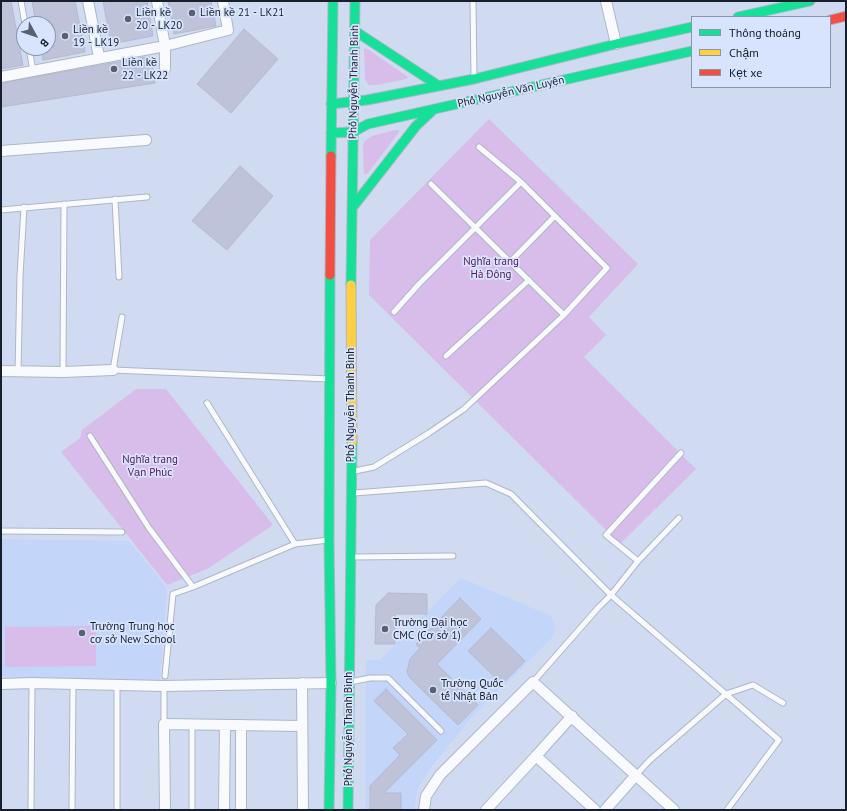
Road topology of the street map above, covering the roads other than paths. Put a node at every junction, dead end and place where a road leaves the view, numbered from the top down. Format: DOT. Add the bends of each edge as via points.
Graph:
graph roads {
  1 [pos="20,1"];
  2 [pos="88,1"];
  3 [pos="157,1"];
  4 [pos="223,1"];
  5 [pos="333,1"];
  6 [pos="355,1"];
  7 [pos="474,1"];
  8 [pos="606,1"];
  9 [pos="810,1"];
  10 [pos="23,16"];
  11 [pos="742,16"];
  12 [pos="846,16"];
  13 [pos="831,20"];
  14 [pos="691,27"];
  15 [pos="355,31"];
  16 [pos="616,44"];
  17 [pos="165,46"];
  18 [pos="691,50"];
  19 [pos="31,56"];
  20 [pos="99,57"];
  21 [pos="165,69"];
  22 [pos="34,71"];
  23 [pos="1,77"];
  24 [pos="474,79"];
  25 [pos="439,86"];
  26 [pos="354,102"];
  27 [pos="331,104"];
  28 [pos="434,110"];
  29 [pos="353,132"];
  30 [pos="331,133"];
  31 [pos="146,140"];
  32 [pos="479,147"];
  33 [pos="1,151"];
  34 [pos="521,182"];
  35 [pos="431,184"];
  36 [pos="147,197"];
  37 [pos="115,199"];
  38 [pos="64,204"];
  39 [pos="24,207"];
  40 [pos="352,208"];
  41 [pos="1,210"];
  42 [pos="555,216"];
  43 [pos="476,228"];
  44 [pos="510,262"];
  45 [pos="119,276"];
  46 [pos="528,280"];
  47 [pos="394,312"];
  48 [pos="564,315"];
  49 [pos="122,317"];
  50 [pos="446,356"];
  51 [pos="112,370"];
  52 [pos="1,371"];
  53 [pos="18,372"];
  54 [pos="63,372"];
  55 [pos="330,379"];
  56 [pos="207,403"];
  57 [pos="90,436"];
  58 [pos="681,454"];
  59 [pos="352,472"];
  60 [pos="351,493"];
  61 [pos="679,518"];
  62 [pos="1,532"];
  63 [pos="122,532"];
  64 [pos="329,540"];
  65 [pos="295,544"];
  66 [pos="453,556"];
  67 [pos="350,558"];
  68 [pos="638,561"];
  69 [pos="194,588"];
  70 [pos="611,595"];
  71 [pos="164,681"];
  72 [pos="349,682"];
  73 [pos="533,682"];
  74 [pos="32,683"];
  75 [pos="302,683"];
  76 [pos="332,683"];
  77 [pos="1,684"];
  78 [pos="73,684"];
  79 [pos="117,685"];
  80 [pos="726,694"];
  81 [pos="783,703"];
  82 [pos="572,716"];
  83 [pos="164,724"];
  84 [pos="192,724"];
  85 [pos="226,725"];
  86 [pos="241,725"];
  87 [pos="302,726"];
  88 [pos="441,731"];
  89 [pos="536,756"];
  90 [pos="636,775"];
  91 [pos="31,810"];
  92 [pos="72,810"];
  93 [pos="117,810"];
  94 [pos="165,810"];
  95 [pos="192,810"];
  96 [pos="224,810"];
  97 [pos="241,810"];
  98 [pos="303,810"];
  99 [pos="329,810"];
  100 [pos="348,810"];
  101 [pos="424,810"];
  102 [pos="486,810"];
  103 [pos="595,810"];
  104 [pos="605,810"];
  105 [pos="674,810"];
  106 [pos="727,810"];
  1 -- 10 [label="lane"];
  2 -- 20 [label="street"];
  3 -- 17 [label="street"];
  4 -- 17 [label="street" via="228,30"];
  5 -- 27 [label="main road, Phố Nguyễn Thanh Bình"];
  6 -- 15 [label="main road, Phố Nguyễn Thanh Bình"];
  7 -- 24 [label="lane"];
  8 -- 16 [label="street"];
  9 -- 11 [label="main road"];
  12 -- 13 [label="main road"];
  14 -- 16 [label="main road, Phố Nguyễn Văn Luyện"];
  15 -- 25 [label="main road"];
  15 -- 26 [label="main road, Phố Nguyễn Thanh Bình"];
  16 -- 24 [label="main road, Phố Nguyễn Văn Luyện"];
  17 -- 20 [label="street"];
  17 -- 21 [label="street"];
  18 -- 28 [label="main road, Phố Nguyễn Văn Luyện"];
  19 -- 22 [label="lane"];
  20 -- 22 [label="street"];
  22 -- 23 [label="street"];
  24 -- 25 [label="main road, Phố Nguyễn Văn Luyện"];
  25 -- 26 [label="main road, Phố Nguyễn Văn Luyện"];
  26 -- 27 [label="main road, Phố Nguyễn Văn Luyện"];
  26 -- 29 [label="main road, Phố Nguyễn Thanh Bình"];
  27 -- 30 [label="main road, Phố Nguyễn Thanh Bình"];
  28 -- 29 [label="main road, Phố Nguyễn Văn Luyện" via="368,124"];
  28 -- 40 [label="main road" via="416,126"];
  29 -- 30 [label="main road, Phố Nguyễn Văn Luyện"];
  29 -- 40 [label="main road, Phố Nguyễn Thanh Bình"];
  30 -- 55 [label="main road, Phố Nguyễn Thanh Bình"];
  31 -- 33 [label="street"];
  32 -- 34 [label="lane"];
  34 -- 42 [label="lane"];
  34 -- 43 [label="lane"];
  35 -- 43 [label="lane"];
  36 -- 37 [label="lane"];
  37 -- 38 [label="lane"];
  37 -- 45 [label="lane"];
  38 -- 39 [label="lane"];
  38 -- 54 [label="lane"];
  39 -- 41 [label="lane"];
  39 -- 53 [label="lane"];
  40 -- 59 [label="main road, Phố Nguyễn Thanh Bình"];
  42 -- 44 [label="lane"];
  42 -- 48 [label="lane" via="607,268"];
  43 -- 44 [label="lane"];
  43 -- 47 [label="lane"];
  44 -- 46 [label="lane"];
  46 -- 48 [label="lane"];
  46 -- 50 [label="lane"];
  48 -- 59 [label="lane" via="464,409 374,467"];
  49 -- 51 [label="lane"];
  51 -- 54 [label="street"];
  51 -- 55 [label="lane"];
  52 -- 53 [label="street"];
  53 -- 54 [label="street"];
  55 -- 64 [label="main road, Phố Nguyễn Thanh Bình"];
  56 -- 65 [label="lane"];
  57 -- 69 [label="lane" via="149,528"];
  58 -- 68 [label="lane" via="606,536"];
  59 -- 60 [label="main road, Phố Nguyễn Thanh Bình"];
  60 -- 67 [label="main road, Phố Nguyễn Thanh Bình"];
  60 -- 70 [label="lane" via="486,483 511,494"];
  61 -- 68 [label="lane"];
  62 -- 63 [label="lane"];
  64 -- 65 [label="lane"];
  64 -- 76 [label="main road, Phố Nguyễn Thanh Bình"];
  65 -- 69 [label="lane"];
  66 -- 67 [label="lane"];
  67 -- 72 [label="main road, Phố Nguyễn Thanh Bình"];
  68 -- 70 [label="lane"];
  69 -- 71 [label="lane" via="173,594"];
  70 -- 73 [label="lane"];
  70 -- 80 [label="lane"];
  71 -- 75 [label="street"];
  71 -- 79 [label="street"];
  71 -- 83 [label="lane"];
  72 -- 88 [label="lane" via="388,678"];
  72 -- 100 [label="main road, Phố Nguyễn Thanh Bình"];
  73 -- 82 [label="street"];
  73 -- 101 [label="street" via="440,775 426,796"];
  74 -- 77 [label="street"];
  74 -- 78 [label="street"];
  74 -- 91 [label="lane"];
  75 -- 76 [label="street"];
  75 -- 87 [label="street"];
  76 -- 99 [label="main road, Phố Nguyễn Thanh Bình"];
  78 -- 79 [label="street"];
  78 -- 92 [label="lane"];
  79 -- 93 [label="lane"];
  80 -- 81 [label="lane" via="753,685"];
  80 -- 90 [label="lane"];
  80 -- 106 [label="lane" via="779,740"];
  82 -- 89 [label="street"];
  82 -- 90 [label="street"];
  83 -- 84 [label="street"];
  83 -- 94 [label="street"];
  84 -- 85 [label="street"];
  84 -- 95 [label="lane"];
  85 -- 86 [label="street"];
  85 -- 96 [label="street"];
  86 -- 87 [label="street"];
  86 -- 97 [label="street"];
  87 -- 98 [label="street"];
  89 -- 102 [label="street"];
  89 -- 103 [label="street"];
  90 -- 104 [label="street"];
  90 -- 105 [label="street"];
}
